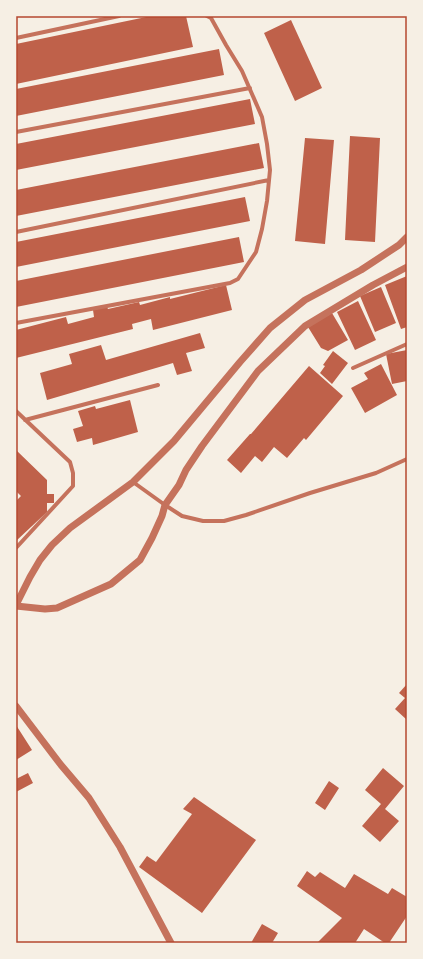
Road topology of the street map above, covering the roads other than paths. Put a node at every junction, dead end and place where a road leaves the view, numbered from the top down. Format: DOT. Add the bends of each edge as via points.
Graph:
graph roads {
  1 [pos="119,16"];
  2 [pos="207,16"];
  3 [pos="16,38"];
  4 [pos="250,88"];
  5 [pos="16,132"];
  6 [pos="269,180"];
  7 [pos="16,232"];
  8 [pos="407,237"];
  9 [pos="407,267"];
  10 [pos="16,323"];
  11 [pos="407,344"];
  12 [pos="353,368"];
  13 [pos="158,386"];
  14 [pos="16,412"];
  15 [pos="25,420"];
  16 [pos="407,458"];
  17 [pos="132,482"];
  18 [pos="165,505"];
  19 [pos="16,548"];
  20 [pos="16,606"];
  21 [pos="16,706"];
  22 [pos="171,943"];
  1 -- 3 [label="street"];
  2 -- 4 [label="street" via="211,18"];
  4 -- 5 [label="street"];
  4 -- 6 [label="street" via="262,117 270,170"];
  6 -- 7 [label="street"];
  6 -- 10 [label="street" via="256,252 238,279 230,283"];
  8 -- 17 [label="street" via="361,270 306,300 270,328 174,441"];
  9 -- 18 [label="street" via="305,326 258,371 202,446"];
  11 -- 12 [label="street"];
  13 -- 15 [label="street"];
  14 -- 15 [label="street"];
  15 -- 19 [label="street" via="70,462 73,486"];
  16 -- 18 [label="street" via="376,472 224,521 204,521 182,516"];
  17 -- 18 [label="street"];
  17 -- 20 [label="street" via="70,528 52,545 40,560"];
  18 -- 20 [label="street" via="140,560 111,584 57,608 45,610"];
  21 -- 22 [label="street" via="93,804 120,847"];
}
